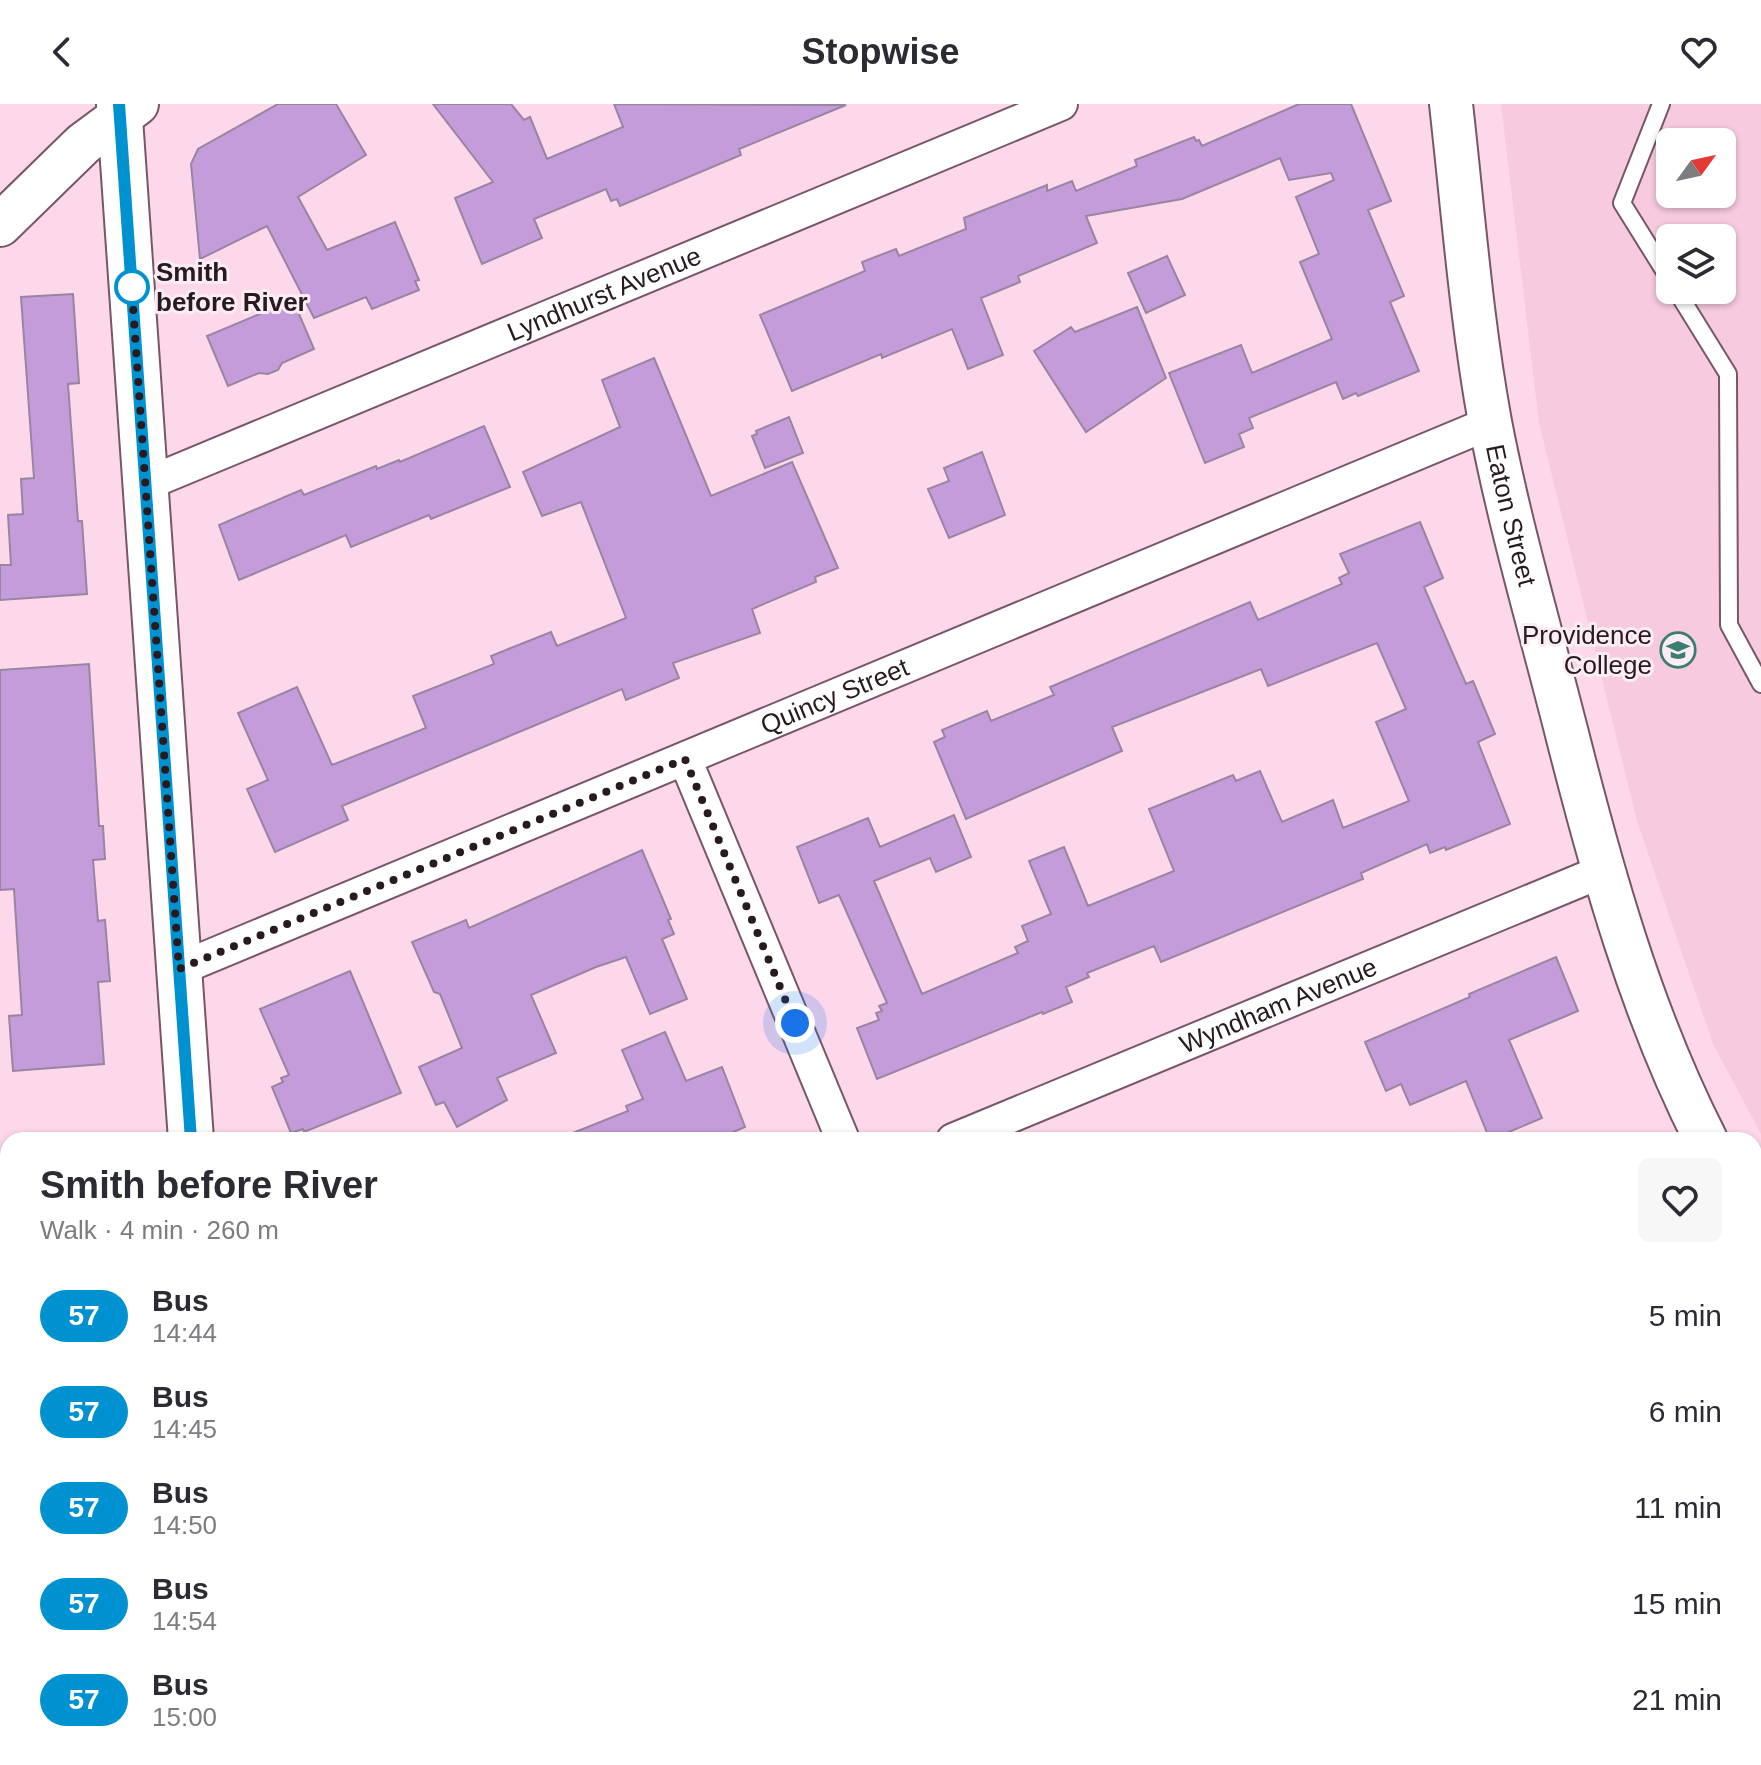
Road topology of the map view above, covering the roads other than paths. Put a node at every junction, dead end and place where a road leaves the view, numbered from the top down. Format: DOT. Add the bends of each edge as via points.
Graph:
graph roads {
  1 [pos="1061,104"];
  2 [pos="1451,104"];
  3 [pos="1661,104"];
  4 [pos="119,106"];
  5 [pos="0,225"];
  6 [pos="1656,258"];
  7 [pos="1685,304"];
  8 [pos="1490,423"];
  9 [pos="146,484"];
  10 [pos="1761,684"];
  11 [pos="685,759"];
  12 [pos="1603,871"];
  13 [pos="179,969"];
  14 [pos="190,1132"];
  15 [pos="840,1132"];
  16 [pos="972,1132"];
  17 [pos="1702,1132"];
  1 -- 9 [label="street, Lyndhurst Avenue"];
  2 -- 8 [label="street, Eaton Street"];
  3 -- 6 [label="lane" via="1622,203"];
  4 -- 5 [label="street"];
  4 -- 9 [label="main road"];
  7 -- 10 [label="lane" via="1728,374 1729,625"];
  8 -- 11 [label="street, Quincy Street"];
  8 -- 12 [label="street, Eaton Street"];
  9 -- 13 [label="main road"];
  11 -- 13 [label="street, Quincy Street"];
  11 -- 15 [label="street"];
  12 -- 16 [label="street, Wyndham Avenue"];
  12 -- 17 [label="street, Eaton Street" via="1667,1055"];
  13 -- 14 [label="main road"];
}
